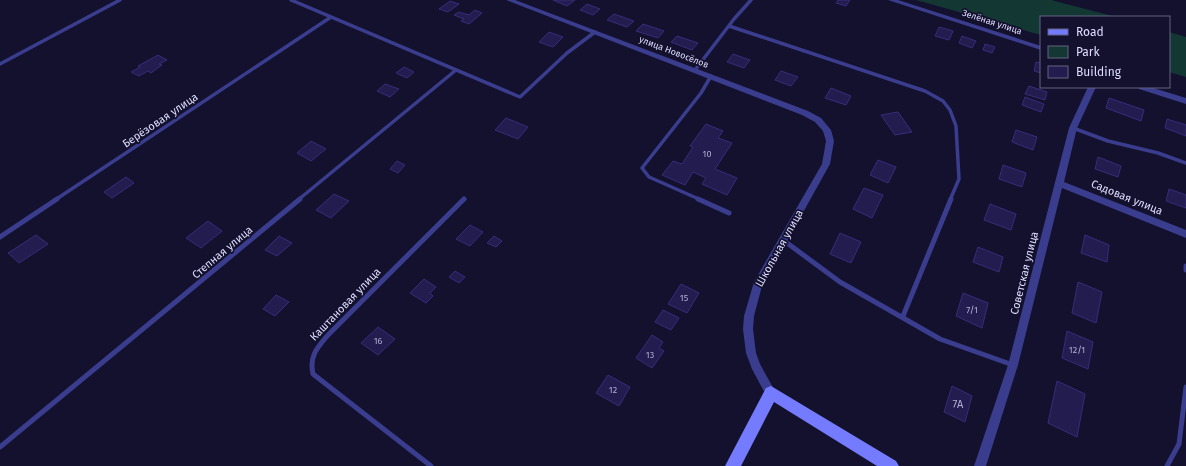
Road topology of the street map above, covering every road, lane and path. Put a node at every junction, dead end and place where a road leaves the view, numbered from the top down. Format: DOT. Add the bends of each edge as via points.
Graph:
graph roads {
  1 [pos="120,0"];
  2 [pos="291,0"];
  3 [pos="509,0"];
  4 [pos="751,0"];
  5 [pos="891,0"];
  6 [pos="331,17"];
  7 [pos="729,26"];
  8 [pos="595,32"];
  9 [pos="1040,48"];
  10 [pos="0,64"];
  11 [pos="456,70"];
  12 [pos="695,70"];
  13 [pos="711,76"];
  14 [pos="1092,88"];
  15 [pos="1145,88"];
  16 [pos="1186,101"];
  17 [pos="1074,128"];
  18 [pos="828,130"];
  19 [pos="1186,163"];
  20 [pos="1058,183"];
  21 [pos="464,199"];
  22 [pos="729,213"];
  23 [pos="1186,234"];
  24 [pos="0,238"];
  25 [pos="782,240"];
  26 [pos="1186,266"];
  27 [pos="1186,270"];
  28 [pos="902,316"];
  29 [pos="1013,365"];
  30 [pos="1186,386"];
  31 [pos="771,393"];
  32 [pos="0,447"];
  33 [pos="431,466"];
  34 [pos="733,466"];
  35 [pos="891,466"];
  36 [pos="980,466"];
  37 [pos="1167,466"];
  1 -- 10 [label="lane"];
  2 -- 6 [label="lane"];
  3 -- 8 [label="street, улица Новосёлов"];
  4 -- 7 [label="lane"];
  5 -- 9 [label="street, Зелёная улица"];
  6 -- 11 [label="lane"];
  6 -- 24 [label="lane, Берёзовая улица"];
  7 -- 12 [label="lane"];
  7 -- 28 [label="lane" via="925,91 943,101 950,110 956,126 959,179"];
  8 -- 11 [label="lane" via="567,53 520,97"];
  8 -- 12 [label="street, улица Новосёлов"];
  11 -- 32 [label="lane, Степная улица"];
  12 -- 13 [label="street, улица Новосёлов"];
  13 -- 18 [label="street, улица Новосёлов" via="805,113 818,120"];
  13 -- 22 [label="lane" via="701,93 642,168 648,176"];
  14 -- 17 [label="street, Советская улица"];
  15 -- 16 [label="street"];
  17 -- 19 [label="lane" via="1108,141 1158,152"];
  17 -- 20 [label="street, Советская улица"];
  18 -- 25 [label="street, Школьная улица" via="830,141 826,164"];
  20 -- 23 [label="street, Садовая улица"];
  20 -- 29 [label="street, Советская улица"];
  21 -- 33 [label="lane, Каштановая улица" via="328,335 313,352 309,364 313,374"];
  25 -- 28 [label="lane" via="840,282"];
  25 -- 31 [label="street, Школьная улица" via="757,285 746,325 748,347 756,368"];
  26 -- 27 [label="lane"];
  28 -- 29 [label="lane" via="940,339"];
  29 -- 36 [label="street, Советская улица"];
  30 -- 37 [label="lane" via="1179,444"];
  31 -- 34 [label="street"];
  31 -- 35 [label="street, Школьная улица"];
}
